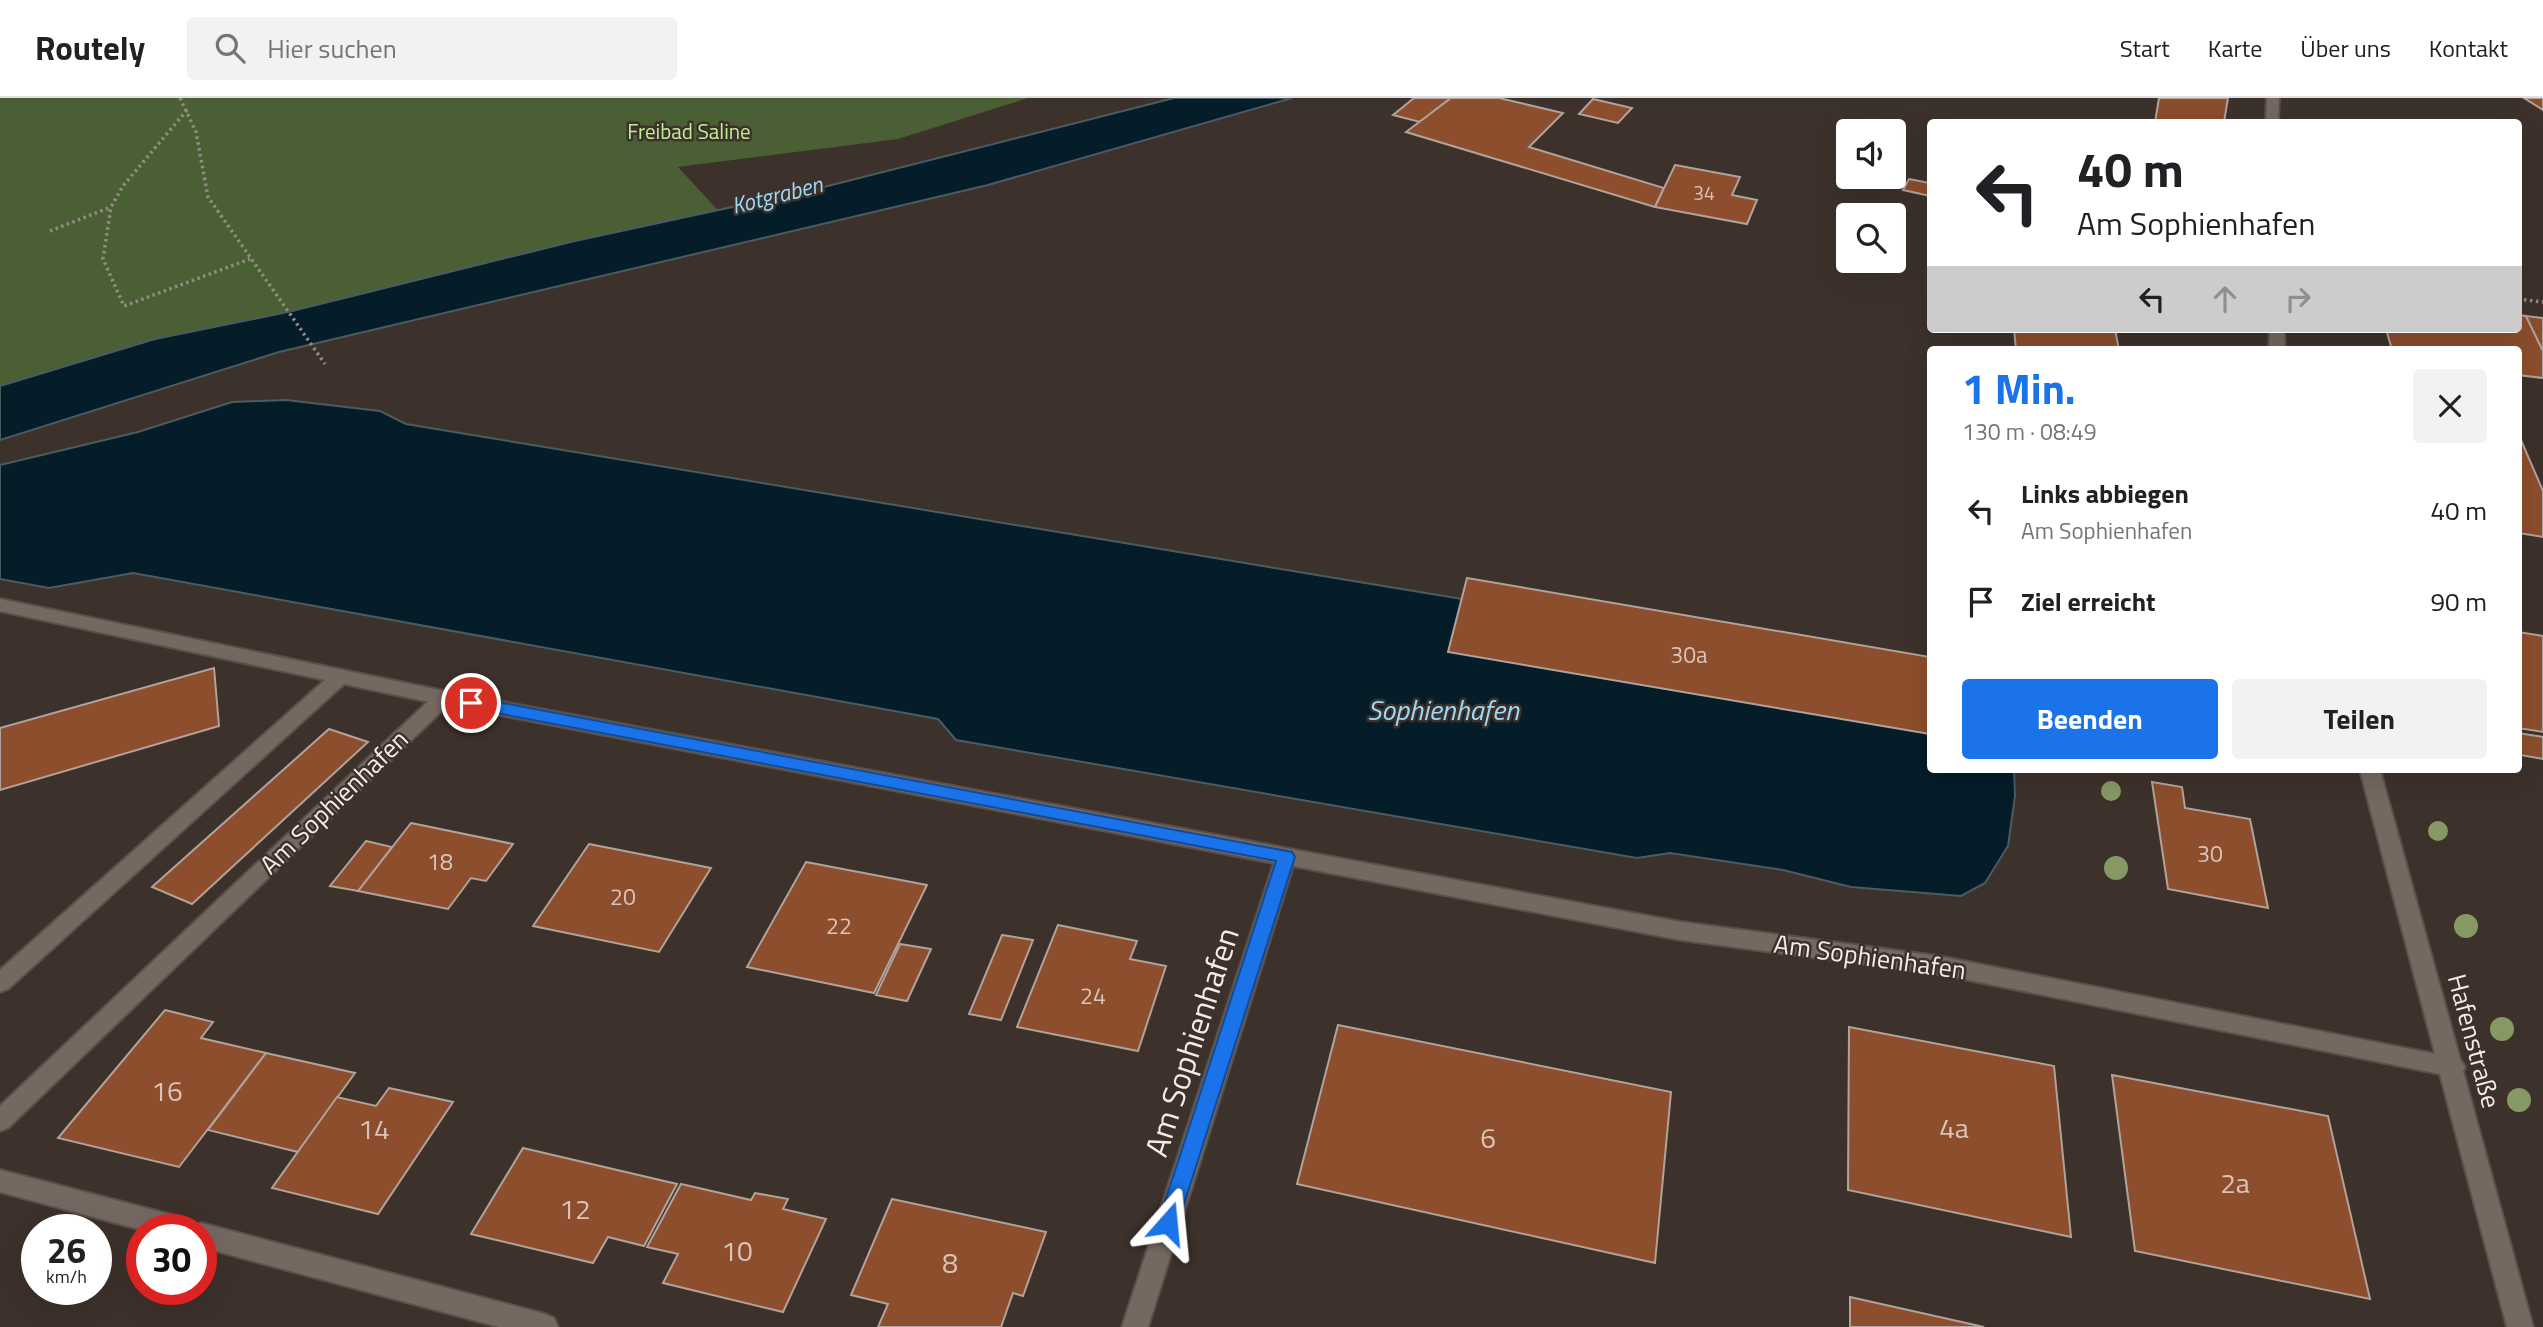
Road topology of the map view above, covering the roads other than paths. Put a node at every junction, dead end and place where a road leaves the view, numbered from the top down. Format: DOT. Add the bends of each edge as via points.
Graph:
graph roads {
  1 [pos="2273,98"];
  2 [pos="2272,119"];
  3 [pos="0,605"];
  4 [pos="341,676"];
  5 [pos="444,698"];
  6 [pos="2371,773"];
  7 [pos="1286,857"];
  8 [pos="0,957"];
  9 [pos="23,963"];
  10 [pos="0,983"];
  11 [pos="2453,1067"];
  12 [pos="0,1121"];
  13 [pos="0,1181"];
  14 [pos="126,1215"];
  15 [pos="217,1239"];
  16 [pos="545,1327"];
  17 [pos="1135,1327"];
  18 [pos="2520,1327"];
  1 -- 2 [label="street"];
  3 -- 4 [label="street"];
  4 -- 5 [label="street"];
  4 -- 9 [label="street"];
  5 -- 7 [label="street, Am Sophienhafen"];
  5 -- 12 [label="street, Am Sophienhafen"];
  6 -- 11 [label="street, Hafenstraße"];
  7 -- 11 [label="street, Am Sophienhafen" via="1681,931 1938,965"];
  7 -- 17 [label="street, Am Sophienhafen"];
  8 -- 9 [label="street"];
  9 -- 10 [label="street"];
  11 -- 18 [label="street, Hafenstraße"];
  13 -- 14 [label="street"];
  15 -- 16 [label="street"];
}
